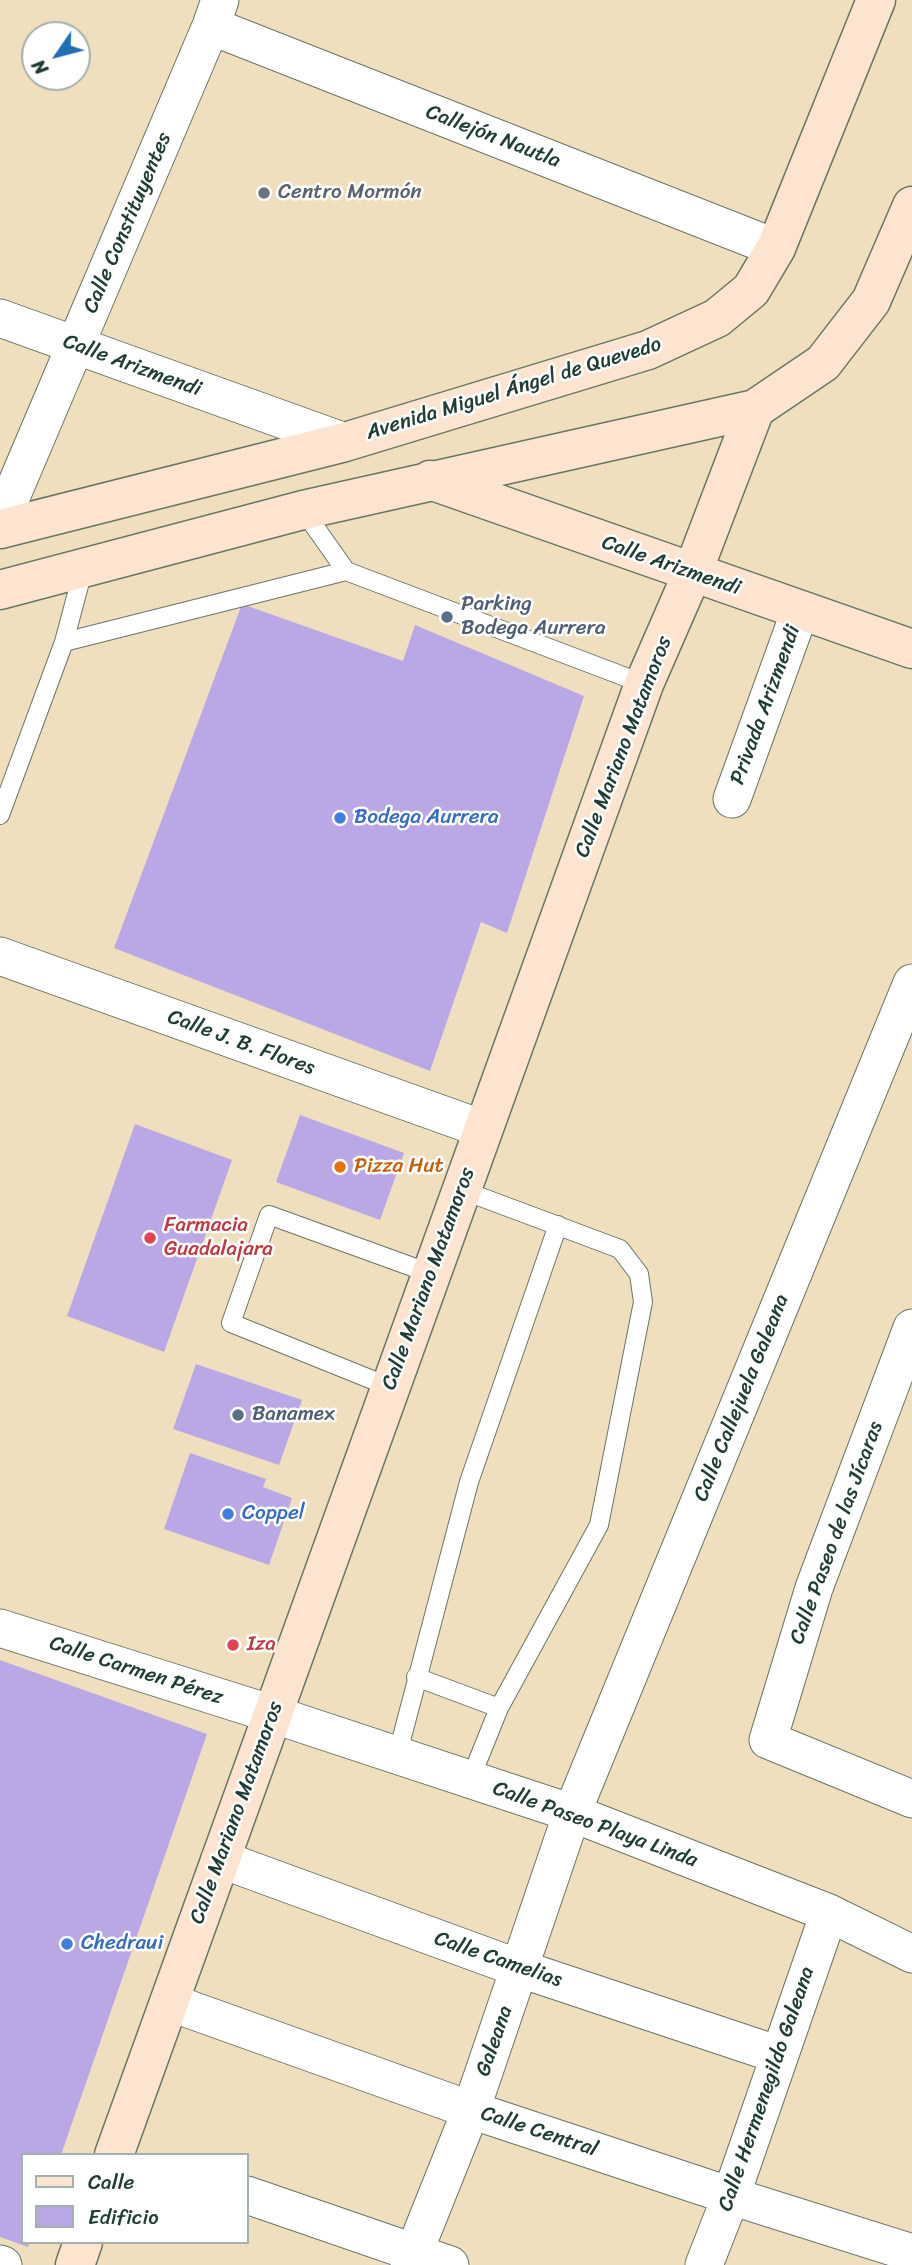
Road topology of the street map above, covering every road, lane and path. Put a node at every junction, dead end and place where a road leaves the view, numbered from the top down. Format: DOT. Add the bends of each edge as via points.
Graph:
graph roads {
  1 [pos="876,0"];
  2 [pos="215,13"];
  3 [pos="912,206"];
  4 [pos="776,248"];
  5 [pos="0,318"];
  6 [pos="76,347"];
  7 [pos="755,409"];
  8 [pos="345,442"];
  9 [pos="430,480"];
  10 [pos="303,510"];
  11 [pos="0,523"];
  12 [pos="0,529"];
  13 [pos="83,567"];
  14 [pos="346,571"];
  15 [pos="692,574"];
  16 [pos="0,590"];
  17 [pos="800,611"];
  18 [pos="64,642"];
  19 [pos="912,649"];
  20 [pos="644,684"];
  21 [pos="732,799"];
  22 [pos="0,815"];
  23 [pos="0,956"];
  24 [pos="912,983"];
  25 [pos="483,1129"];
  26 [pos="463,1190"];
  27 [pos="558,1225"];
  28 [pos="432,1274"];
  29 [pos="912,1328"];
  30 [pos="390,1387"];
  31 [pos="0,1628"];
  32 [pos="416,1677"];
  33 [pos="499,1708"];
  34 [pos="272,1714"];
  35 [pos="397,1756"];
  36 [pos="470,1780"];
  37 [pos="912,1799"];
  38 [pos="572,1813"];
  39 [pos="220,1859"];
  40 [pos="829,1913"];
  41 [pos="912,1954"];
  42 [pos="521,1969"];
  43 [pos="169,2001"];
  44 [pos="779,2055"];
  45 [pos="471,2110"];
  46 [pos="120,2153"];
  47 [pos="248,2195"];
  48 [pos="731,2196"];
  49 [pos="82,2244"];
  50 [pos="912,2253"];
  51 [pos="411,2259"];
  52 [pos="75,2265"];
  53 [pos="450,2265"];
  54 [pos="704,2265"];
  1 -- 4 [label="street, Avenida Miguel Ángel de Quevedo"];
  2 -- 4 [label="street, Callejón Nautla"];
  2 -- 6 [label="street, Calle Constituyentes"];
  3 -- 7 [label="street" via="871,300 823,363"];
  4 -- 8 [label="street, Avenida Miguel Ángel de Quevedo" via="751,290 717,318 648,350"];
  5 -- 6 [label="street, Calle Arizmendi"];
  6 -- 8 [label="street, Calle Arizmendi"];
  6 -- 11 [label="street, Calle Constituyentes"];
  7 -- 9 [label="street"];
  7 -- 15 [label="street, Calle Mariano Matamoros"];
  8 -- 12 [label="street, Avenida Miguel Ángel de Quevedo"];
  9 -- 10 [label="street"];
  9 -- 15 [label="street, Calle Arizmendi"];
  10 -- 13 [label="street"];
  10 -- 14 [label="lane"];
  13 -- 16 [label="street"];
  13 -- 18 [label="lane"];
  14 -- 18 [label="lane"];
  14 -- 20 [label="lane"];
  15 -- 17 [label="street, Calle Arizmendi"];
  15 -- 20 [label="street, Calle Mariano Matamoros"];
  17 -- 19 [label="street, Calle Arizmendi"];
  17 -- 21 [label="street, Privada Arizmendi"];
  18 -- 22 [label="lane"];
  20 -- 25 [label="street, Calle Mariano Matamoros"];
  23 -- 25 [label="street, Calle J. B. Flores"];
  24 -- 38 [label="street, Calle Callejuela Galeana"];
  25 -- 26 [label="street, Calle Mariano Matamoros"];
  26 -- 27 [label="lane"];
  26 -- 28 [label="street, Calle Mariano Matamoros"];
  27 -- 32 [label="lane" via="468,1482"];
  27 -- 33 [label="lane" via="620,1249 639,1274 643,1302 599,1525"];
  28 -- 30 [label="street, Calle Mariano Matamoros"];
  28 -- 30 [label="lane" via="270,1215 232,1322"];
  29 -- 37 [label="street, Calle Paseo de las Jícaras" via="814,1588 768,1740"];
  30 -- 34 [label="street, Calle Mariano Matamoros"];
  31 -- 34 [label="street, Calle Carmen Pérez"];
  32 -- 33 [label="lane"];
  32 -- 35 [label="lane"];
  33 -- 36 [label="lane"];
  34 -- 35 [label="street, Calle Paseo Playa Linda"];
  34 -- 39 [label="street, Calle Mariano Matamoros"];
  35 -- 36 [label="street, Calle Paseo Playa Linda"];
  36 -- 38 [label="street, Calle Paseo Playa Linda"];
  38 -- 40 [label="street, Calle Paseo Playa Linda"];
  38 -- 42 [label="street, Galeana"];
  39 -- 42 [label="street, Calle Camelias"];
  39 -- 43 [label="street, Calle Mariano Matamoros"];
  40 -- 41 [label="street, Calle Paseo Playa Linda"];
  40 -- 44 [label="street, Calle Hermenegildo Galeana"];
  42 -- 44 [label="street, Calle Camelias"];
  42 -- 45 [label="street, Galeana"];
  43 -- 45 [label="street, Calle Central"];
  43 -- 46 [label="street, Calle Mariano Matamoros"];
  44 -- 48 [label="street, Calle Hermenegildo Galeana"];
  45 -- 48 [label="street, Calle Central"];
  45 -- 51 [label="street, Galeana"];
  47 -- 51 [label="street"];
  48 -- 50 [label="street, Calle Central"];
  48 -- 54 [label="street, Calle Hermenegildo Galeana"];
  49 -- 52 [label="street"];
  51 -- 53 [label="street"];
}
